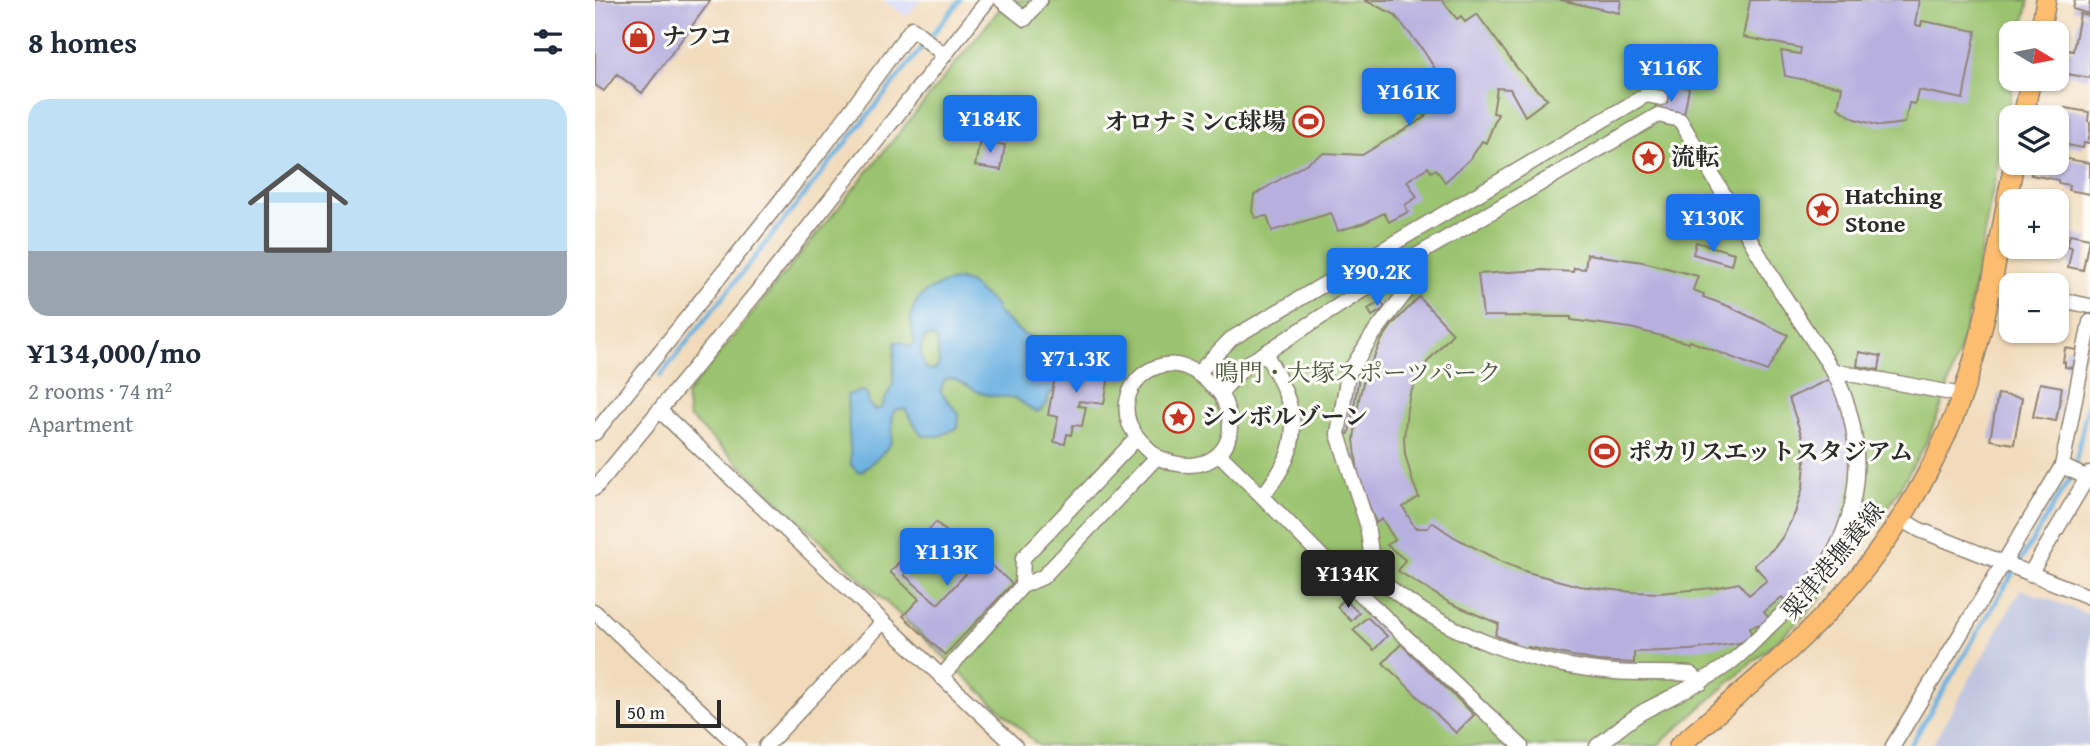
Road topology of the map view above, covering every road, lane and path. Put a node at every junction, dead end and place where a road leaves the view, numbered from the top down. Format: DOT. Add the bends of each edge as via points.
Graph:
graph roads {
  1 [pos="988,0"];
  2 [pos="1001,0"];
  3 [pos="1040,0"];
  4 [pos="2046,0"];
  5 [pos="2042,21"];
  6 [pos="939,51"];
  7 [pos="1661,98"];
  8 [pos="2012,175"];
  9 [pos="1392,271"];
  10 [pos="1990,286"];
  11 [pos="1999,288"];
  12 [pos="2069,302"];
  13 [pos="2090,306"];
  14 [pos="2090,322"];
  15 [pos="1265,353"];
  16 [pos="1833,371"];
  17 [pos="1198,373"];
  18 [pos="1220,393"];
  19 [pos="1962,395"];
  20 [pos="659,410"];
  21 [pos="595,433"];
  22 [pos="1137,438"];
  23 [pos="1219,454"];
  24 [pos="1157,457"];
  25 [pos="2064,467"];
  26 [pos="2088,477"];
  27 [pos="595,488"];
  28 [pos="1262,496"];
  29 [pos="1901,519"];
  30 [pos="2005,564"];
  31 [pos="2029,573"];
  32 [pos="1374,575"];
  33 [pos="1022,586"];
  34 [pos="1357,590"];
  35 [pos="2090,597"];
  36 [pos="595,612"];
  37 [pos="883,622"];
  38 [pos="941,677"];
  39 [pos="1701,683"];
  40 [pos="738,746"];
  41 [pos="766,746"];
  42 [pos="1015,746"];
  43 [pos="1521,746"];
  44 [pos="1597,746"];
  45 [pos="1679,746"];
  46 [pos="1893,746"];
  1 -- 6 [label="street"];
  2 -- 3 [label="street" via="1025,19"];
  4 -- 5 [label="main road"];
  6 -- 20 [label="street" via="766,281"];
  6 -- 21 [label="street" via="912,29"];
  7 -- 17 [label="street" via="1646,95 1231,339"];
  8 -- 10 [label="main road, 粟津港撫養線"];
  9 -- 15 [label="street"];
  9 -- 16 [label="street" via="1658,116 1680,120"];
  9 -- 32 [label="street" via="1406,292 1348,374 1338,434 1367,524"];
  10 -- 11 [label="street"];
  10 -- 19 [label="main road, 粟津港撫養線"];
  12 -- 13 [label="street"];
  14 -- 25 [label="street"];
  15 -- 18 [label="street" via="1248,363"];
  15 -- 28 [label="street" via="1290,401 1293,431 1286,461"];
  16 -- 19 [label="street"];
  16 -- 39 [label="street" via="1849,406 1856,442 1854,496 1844,532 1804,593 1731,663"];
  17 -- 18 [label="street"];
  17 -- 22 [label="street" via="1169,365 1139,377 1127,400"];
  18 -- 23 [label="street" via="1230,428"];
  19 -- 29 [label="main road, 粟津港撫養線"];
  20 -- 27 [label="street"];
  20 -- 37 [label="street"];
  22 -- 24 [label="street"];
  22 -- 33 [label="street" via="1023,558"];
  23 -- 24 [label="street" via="1189,467"];
  23 -- 28 [label="street"];
  24 -- 33 [label="street" via="1043,577"];
  25 -- 26 [label="street"];
  25 -- 30 [label="street"];
  26 -- 31 [label="street"];
  28 -- 34 [label="street"];
  29 -- 30 [label="street"];
  29 -- 45 [label="main road, 粟津港撫養線" via="1836,603"];
  30 -- 31 [label="street"];
  30 -- 46 [label="street"];
  31 -- 35 [label="street"];
  32 -- 34 [label="street"];
  32 -- 39 [label="street" via="1442,622 1514,652 1590,670 1691,674"];
  33 -- 38 [label="street"];
  34 -- 43 [label="street"];
  36 -- 40 [label="street"];
  37 -- 38 [label="street"];
  37 -- 41 [label="street"];
  38 -- 42 [label="street"];
  39 -- 44 [label="street" via="1642,712"];
}
